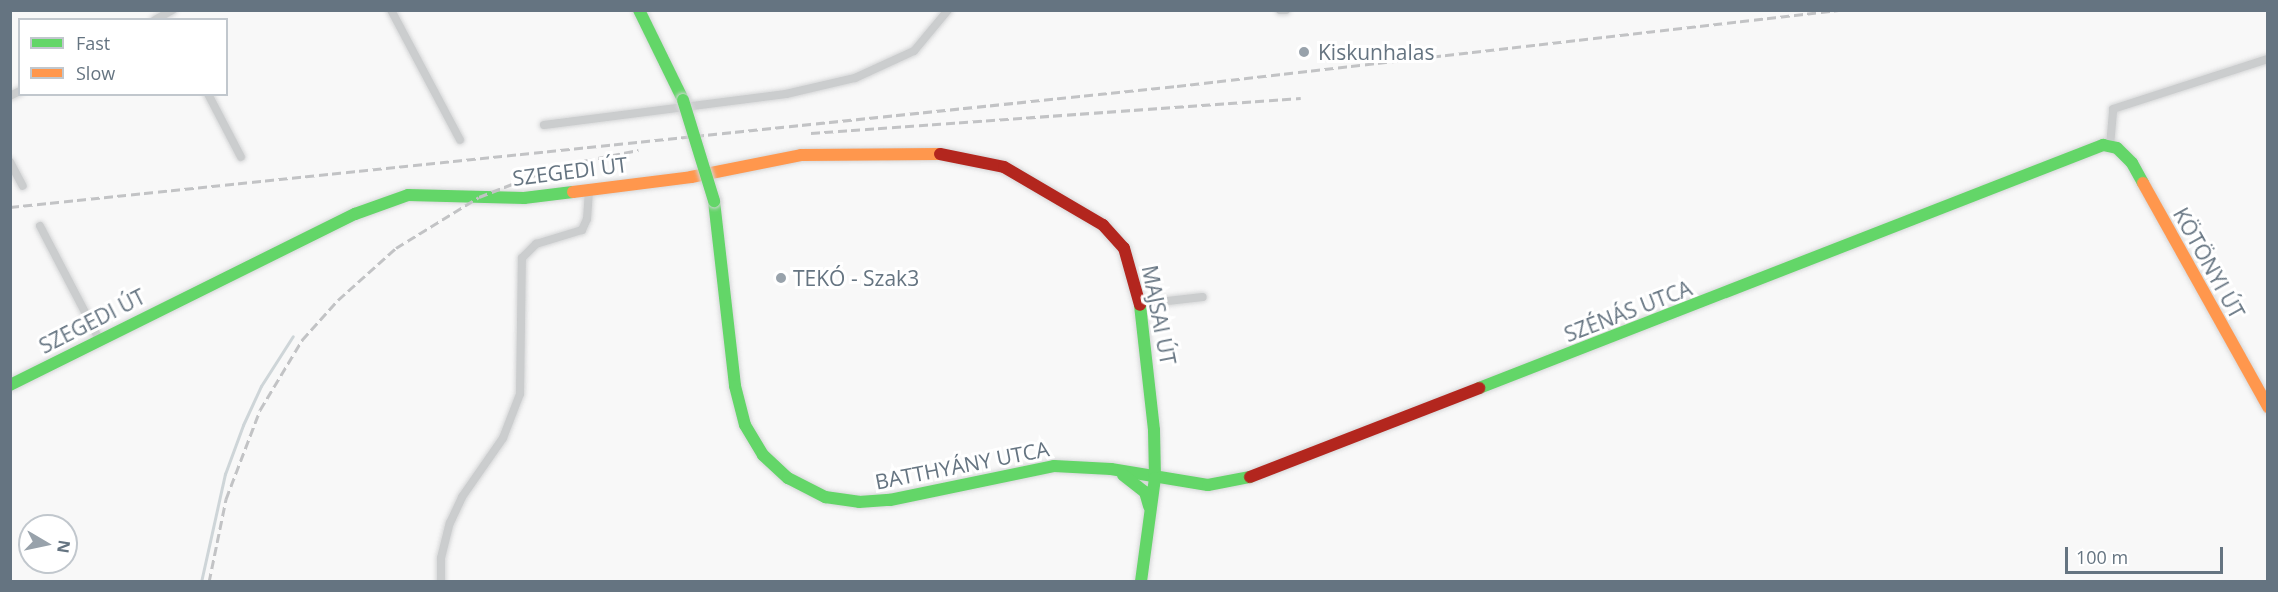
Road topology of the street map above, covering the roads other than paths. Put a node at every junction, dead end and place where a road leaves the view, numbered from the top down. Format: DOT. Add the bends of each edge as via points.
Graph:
graph roads {
  1 [pos="391,10"];
  2 [pos="639,10"];
  3 [pos="948,10"];
  4 [pos="1280,10"];
  5 [pos="1286,10"];
  6 [pos="2268,59"];
  7 [pos="209,96"];
  8 [pos="544,126"];
  9 [pos="460,140"];
  10 [pos="2110,146"];
  11 [pos="958,156"];
  12 [pos="241,158"];
  13 [pos="10,162"];
  14 [pos="23,186"];
  15 [pos="589,189"];
  16 [pos="39,226"];
  17 [pos="1203,297"];
  18 [pos="1141,304"];
  19 [pos="99,339"];
  20 [pos="10,385"];
  21 [pos="2263,390"];
  22 [pos="2268,406"];
  23 [pos="1111,469"];
  24 [pos="1155,478"];
  25 [pos="1150,512"];
  26 [pos="441,582"];
  27 [pos="1141,582"];
  1 -- 9 [label="street"];
  2 -- 23 [label="main road, BATTHYÁNY UTCA, bridge" via="683,100 714,201 737,401 754,442 788,478 825,497 868,503 1025,469"];
  3 -- 8 [label="street" via="914,51 855,78 786,94"];
  4 -- 5 [label="street"];
  6 -- 10 [label="street" via="2113,109"];
  7 -- 12 [label="street"];
  10 -- 21 [label="main road, KÖTÖNYI ÚT" via="2132,163"];
  10 -- 24 [label="main road, SZÉNÁS UTCA" via="2091,148 1241,482 1208,485"];
  11 -- 15 [label="main road, SZEGEDI ÚT" via="801,155 691,177"];
  11 -- 18 [label="main road, MAJSAI ÚT" via="1004,167 1103,225 1124,248"];
  13 -- 14 [label="street"];
  15 -- 19 [label="main road, SZEGEDI ÚT" via="510,200 444,193 391,200"];
  15 -- 26 [label="street" via="587,219 582,230 536,244 522,258 520,394 503,438 462,497 450,523 441,558"];
  16 -- 19 [label="street"];
  17 -- 18 [label="street"];
  18 -- 24 [label="main road, MAJSAI ÚT" via="1154,416"];
  19 -- 20 [label="main road, SZEGEDI ÚT"];
  21 -- 22 [label="main road, KÖTÖNYI ÚT"];
  23 -- 24 [label="main road, BATTHYÁNY UTCA"];
  23 -- 25 [label="main road" via="1140,486 1148,498"];
  24 -- 25 [label="main road, MAJSAI ÚT"];
  25 -- 27 [label="main road, MAJSAI ÚT"];
}
